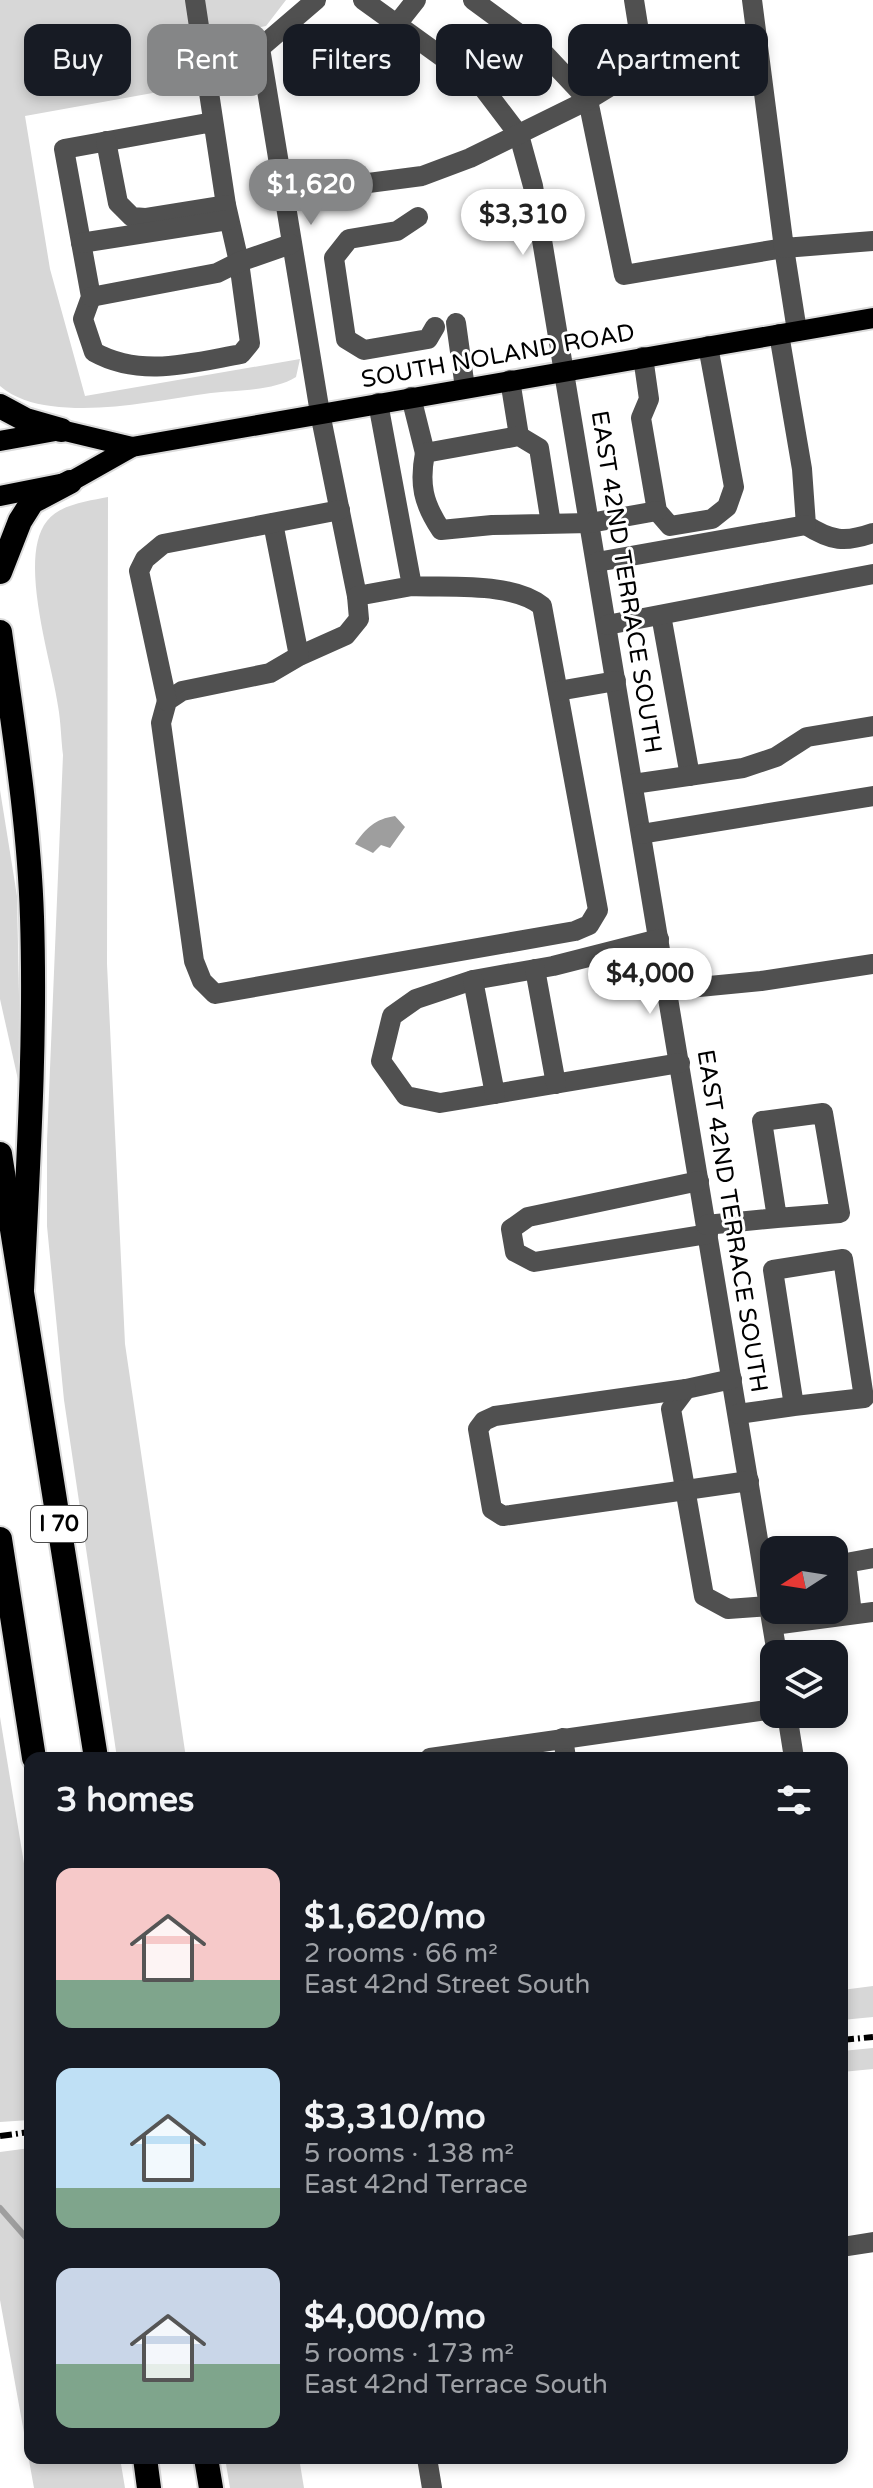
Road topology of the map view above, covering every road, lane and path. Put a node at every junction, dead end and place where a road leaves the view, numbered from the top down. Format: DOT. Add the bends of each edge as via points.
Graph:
graph roads {
  1 [pos="195,0"];
  2 [pos="316,0"];
  3 [pos="363,0"];
  4 [pos="416,0"];
  5 [pos="473,0"];
  6 [pos="634,0"];
  7 [pos="752,0"];
  8 [pos="198,24"];
  9 [pos="397,24"];
  10 [pos="420,41"];
  11 [pos="267,42"];
  12 [pos="267,91"];
  13 [pos="209,96"];
  14 [pos="588,100"];
  15 [pos="213,122"];
  16 [pos="519,135"];
  17 [pos="106,141"];
  18 [pos="284,194"];
  19 [pos="227,213"];
  20 [pos="418,217"];
  21 [pos="873,241"];
  22 [pos="81,243"];
  23 [pos="291,244"];
  24 [pos="784,248"];
  25 [pos="239,262"];
  26 [pos="91,297"];
  27 [pos="873,318"];
  28 [pos="456,323"];
  29 [pos="435,327"];
  30 [pos="788,332"];
  31 [pos="708,346"];
  32 [pos="643,357"];
  33 [pos="565,371"];
  34 [pos="510,380"];
  35 [pos="465,388"];
  36 [pos="411,397"];
  37 [pos="378,403"];
  38 [pos="0,406"];
  39 [pos="320,413"];
  40 [pos="61,430"];
  41 [pos="519,436"];
  42 [pos="0,441"];
  43 [pos="132,447"];
  44 [pos="425,453"];
  45 [pos="421,477"];
  46 [pos="392,480"];
  47 [pos="70,482"];
  48 [pos="0,496"];
  49 [pos="340,510"];
  50 [pos="657,511"];
  51 [pos="273,523"];
  52 [pos="590,523"];
  53 [pos="551,524"];
  54 [pos="806,525"];
  55 [pos="873,533"];
  56 [pos="597,562"];
  57 [pos="0,572"];
  58 [pos="873,574"];
  59 [pos="412,586"];
  60 [pos="357,596"];
  61 [pos="661,615"];
  62 [pos="607,625"];
  63 [pos="0,632"];
  64 [pos="299,656"];
  65 [pos="616,681"];
  66 [pos="558,691"];
  67 [pos="167,701"];
  68 [pos="873,726"];
  69 [pos="690,776"];
  70 [pos="633,784"];
  71 [pos="873,796"];
  72 [pos="641,834"];
  73 [pos="659,939"];
  74 [pos="873,964"];
  75 [pos="535,969"];
  76 [pos="473,980"];
  77 [pos="668,990"];
  78 [pos="680,1063"];
  79 [pos="556,1084"];
  80 [pos="495,1094"];
  81 [pos="0,1154"];
  82 [pos="699,1181"];
  83 [pos="777,1218"];
  84 [pos="707,1229"];
  85 [pos="22,1290"];
  86 [pos="732,1379"];
  87 [pos="686,1389"];
  88 [pos="794,1406"];
  89 [pos="738,1414"];
  90 [pos="749,1481"];
  91 [pos="685,1490"];
  92 [pos="0,1539"];
  93 [pos="760,1548"];
  94 [pos="873,1558"];
  95 [pos="873,1612"];
  96 [pos="760,1614"];
  97 [pos="848,1614"];
  98 [pos="852,1614"];
  99 [pos="760,1712"];
  100 [pos="789,1728"];
  101 [pos="564,1748"];
  102 [pos="33,1752"];
  103 [pos="95,1752"];
  104 [pos="510,1752"];
  105 [pos="793,1752"];
  106 [pos="873,2242"];
  107 [pos="848,2246"];
  108 [pos="146,2464"];
  109 [pos="207,2464"];
  110 [pos="428,2464"];
  111 [pos="149,2488"];
  112 [pos="211,2488"];
  113 [pos="432,2488"];
  1 -- 8 [label="street"];
  2 -- 11 [label="street"];
  3 -- 9 [label="street"];
  4 -- 9 [label="street"];
  5 -- 14 [label="street" via="541,50"];
  6 -- 14 [label="street" via="641,44 624,78"];
  7 -- 24 [label="street"];
  10 -- 16 [label="street" via="481,85"];
  12 -- 18 [label="street"];
  13 -- 15 [label="street"];
  14 -- 16 [label="street"];
  14 -- 24 [label="street" via="624,275"];
  15 -- 17 [label="street"];
  15 -- 19 [label="street"];
  16 -- 18 [label="street" via="422,176"];
  16 -- 33 [label="street, EAST 42ND TERRACE SOUTH"];
  17 -- 19 [label="street" via="118,203 132,217"];
  17 -- 22 [label="street" via="64,149"];
  18 -- 23 [label="street"];
  19 -- 22 [label="street"];
  19 -- 25 [label="street"];
  20 -- 29 [label="street" via="397,231 349,239 334,258 346,339 364,350 428,339"];
  21 -- 24 [label="street"];
  22 -- 26 [label="street"];
  23 -- 25 [label="street"];
  23 -- 39 [label="street"];
  24 -- 30 [label="street"];
  25 -- 26 [label="street" via="217,273"];
  25 -- 26 [label="street" via="250,343 241,354 153,369 106,359 94,352 83,319"];
  27 -- 30 [label="main road, SOUTH NOLAND ROAD"];
  28 -- 35 [label="street"];
  30 -- 31 [label="main road, SOUTH NOLAND ROAD"];
  30 -- 54 [label="street"];
  31 -- 32 [label="main road, SOUTH NOLAND ROAD"];
  31 -- 50 [label="street" via="734,487 727,507 712,519 670,526"];
  32 -- 33 [label="main road, SOUTH NOLAND ROAD"];
  32 -- 50 [label="street" via="649,399 641,418"];
  33 -- 34 [label="main road, SOUTH NOLAND ROAD"];
  33 -- 52 [label="street, EAST 42ND TERRACE SOUTH"];
  34 -- 35 [label="main road, SOUTH NOLAND ROAD"];
  34 -- 41 [label="street"];
  35 -- 36 [label="main road, SOUTH NOLAND ROAD"];
  36 -- 37 [label="main road, SOUTH NOLAND ROAD"];
  36 -- 44 [label="street"];
  37 -- 39 [label="main road, SOUTH NOLAND ROAD"];
  37 -- 46 [label="street"];
  38 -- 40 [label="highway"];
  39 -- 43 [label="main road, SOUTH NOLAND ROAD"];
  39 -- 49 [label="street"];
  40 -- 42 [label="main road, SOUTH NOLAND ROAD"];
  40 -- 43 [label="main road, SOUTH NOLAND ROAD"];
  41 -- 44 [label="street"];
  41 -- 53 [label="street" via="539,448"];
  43 -- 47 [label="main road, SOUTH NOLAND ROAD"];
  44 -- 45 [label="street"];
  45 -- 46 [label="street"];
  45 -- 53 [label="street" via="429,511 441,530"];
  46 -- 59 [label="street"];
  47 -- 48 [label="main road, SOUTH NOLAND ROAD"];
  47 -- 57 [label="highway" via="32,502"];
  49 -- 51 [label="street"];
  49 -- 60 [label="street"];
  50 -- 52 [label="street"];
  51 -- 64 [label="street"];
  51 -- 67 [label="street" via="163,544 145,559 139,571"];
  52 -- 53 [label="street"];
  52 -- 56 [label="street, EAST 42ND TERRACE SOUTH"];
  54 -- 55 [label="street" via="827,538 848,540"];
  54 -- 56 [label="street"];
  56 -- 62 [label="street, EAST 42ND TERRACE SOUTH"];
  58 -- 61 [label="street"];
  59 -- 60 [label="street"];
  59 -- 66 [label="street" via="512,590 529,596 542,606"];
  60 -- 64 [label="street" via="359,619 346,635"];
  61 -- 62 [label="street"];
  61 -- 69 [label="street"];
  62 -- 65 [label="street, EAST 42ND TERRACE SOUTH"];
  63 -- 85 [label="highway" via="32,916"];
  64 -- 67 [label="street" via="270,673 182,691"];
  65 -- 66 [label="street"];
  65 -- 70 [label="street, EAST 42ND TERRACE SOUTH"];
  66 -- 67 [label="street" via="598,910 589,925 215,994 194,961 161,723"];
  68 -- 69 [label="street" via="807,737 776,757"];
  69 -- 70 [label="street"];
  70 -- 72 [label="street, EAST 42ND TERRACE SOUTH"];
  71 -- 72 [label="street"];
  72 -- 73 [label="street, EAST 42ND TERRACE SOUTH"];
  73 -- 75 [label="street"];
  73 -- 77 [label="street, EAST 42ND TERRACE SOUTH"];
  74 -- 77 [label="street"];
  75 -- 76 [label="street"];
  75 -- 79 [label="street"];
  76 -- 80 [label="street"];
  76 -- 80 [label="street" via="416,999 392,1016 381,1061 406,1096 440,1103"];
  77 -- 78 [label="street, EAST 42ND TERRACE SOUTH"];
  78 -- 79 [label="street"];
  78 -- 82 [label="street, EAST 42ND TERRACE SOUTH"];
  79 -- 80 [label="street"];
  81 -- 85 [label="highway, I 70"];
  82 -- 84 [label="street, EAST 42ND TERRACE SOUTH"];
  82 -- 84 [label="street" via="528,1217 511,1229 515,1252 534,1262"];
  83 -- 83 [label="street" via="762,1121 823,1113 840,1213"];
  83 -- 84 [label="street"];
  84 -- 86 [label="street, EAST 42ND TERRACE SOUTH"];
  85 -- 103 [label="highway, I 70"];
  86 -- 87 [label="street"];
  86 -- 89 [label="street, EAST 42ND TERRACE SOUTH"];
  87 -- 91 [label="street" via="671,1409"];
  87 -- 91 [label="street" via="495,1416 478,1429 492,1509 503,1516"];
  88 -- 88 [label="street" via="773,1270 843,1259 864,1398"];
  88 -- 89 [label="street"];
  89 -- 90 [label="street, EAST 42ND TERRACE SOUTH"];
  90 -- 91 [label="street"];
  90 -- 93 [label="street, EAST 42ND TERRACE SOUTH"];
  91 -- 96 [label="street" via="704,1596 728,1609"];
  92 -- 102 [label="highway, I 70"];
  94 -- 98 [label="street" via="846,1563"];
  95 -- 98 [label="street"];
  97 -- 98 [label="street"];
  99 -- 101 [label="street"];
  100 -- 105 [label="street"];
  101 -- 104 [label="street"];
  106 -- 107 [label="street"];
  108 -- 111 [label="highway"];
  109 -- 112 [label="highway"];
  110 -- 113 [label="street"];
}
